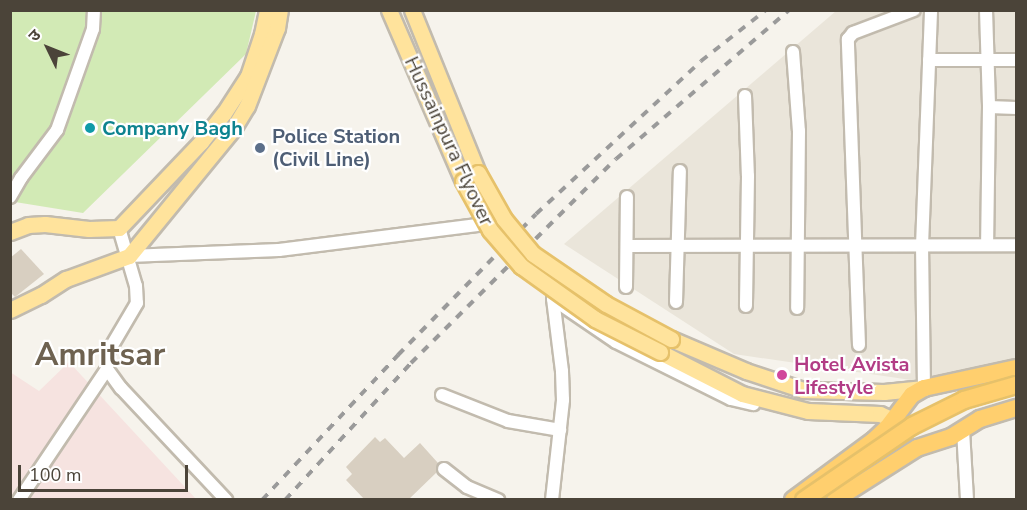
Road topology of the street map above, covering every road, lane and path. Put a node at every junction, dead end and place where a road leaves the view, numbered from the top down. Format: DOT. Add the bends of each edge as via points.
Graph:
graph roads {
  1 [pos="94,10"];
  2 [pos="267,10"];
  3 [pos="280,10"];
  4 [pos="389,10"];
  5 [pos="412,10"];
  6 [pos="914,10"];
  7 [pos="931,10"];
  8 [pos="986,10"];
  9 [pos="793,52"];
  10 [pos="929,60"];
  11 [pos="987,60"];
  12 [pos="1017,60"];
  13 [pos="745,96"];
  14 [pos="989,107"];
  15 [pos="1017,108"];
  16 [pos="680,171"];
  17 [pos="10,197"];
  18 [pos="627,197"];
  19 [pos="477,225"];
  20 [pos="119,228"];
  21 [pos="10,232"];
  22 [pos="798,244"];
  23 [pos="987,245"];
  24 [pos="1017,245"];
  25 [pos="628,246"];
  26 [pos="922,246"];
  27 [pos="680,247"];
  28 [pos="747,247"];
  29 [pos="856,247"];
  30 [pos="129,256"];
  31 [pos="626,287"];
  32 [pos="676,302"];
  33 [pos="746,306"];
  34 [pos="797,308"];
  35 [pos="10,310"];
  36 [pos="859,345"];
  37 [pos="1017,368"];
  38 [pos="107,369"];
  39 [pos="965,379"];
  40 [pos="1017,386"];
  41 [pos="924,388"];
  42 [pos="442,395"];
  43 [pos="1017,397"];
  44 [pos="1017,408"];
  45 [pos="841,412"];
  46 [pos="980,419"];
  47 [pos="898,420"];
  48 [pos="560,429"];
  49 [pos="963,430"];
  50 [pos="917,448"];
  51 [pos="444,469"];
  52 [pos="858,492"];
  53 [pos="484,497"];
  54 [pos="18,500"];
  55 [pos="226,500"];
  56 [pos="498,500"];
  57 [pos="552,500"];
  58 [pos="793,500"];
  59 [pos="804,500"];
  60 [pos="820,500"];
  61 [pos="835,500"];
  62 [pos="967,500"];
  1 -- 17 [label="street" via="93,29 57,129"];
  2 -- 20 [label="main road" via="248,76 224,113"];
  3 -- 30 [label="main road" via="277,28 247,106 233,129"];
  4 -- 45 [label="main road, Hussainpura Flyover, bridge" via="463,181 490,230 521,266 595,319 742,394 808,411"];
  5 -- 41 [label="main road, Hussainpura Flyover, bridge" via="478,173 504,219 532,254 606,304 671,339 746,371 803,390 884,392"];
  6 -- 29 [label="street" via="853,33 848,39"];
  7 -- 10 [label="street"];
  8 -- 11 [label="street"];
  9 -- 22 [label="street" via="799,131"];
  10 -- 11 [label="street"];
  10 -- 26 [label="street"];
  11 -- 12 [label="street"];
  11 -- 14 [label="street"];
  13 -- 28 [label="street"];
  14 -- 15 [label="street"];
  14 -- 23 [label="street"];
  16 -- 27 [label="street"];
  18 -- 25 [label="street"];
  19 -- 30 [label="street" via="279,250"];
  20 -- 21 [label="main road" via="88,230 45,224"];
  20 -- 30 [label="street"];
  22 -- 28 [label="street"];
  22 -- 29 [label="street"];
  22 -- 34 [label="street"];
  23 -- 24 [label="street"];
  23 -- 26 [label="street"];
  25 -- 27 [label="street"];
  25 -- 31 [label="street"];
  26 -- 29 [label="street"];
  26 -- 41 [label="street"];
  27 -- 28 [label="street"];
  27 -- 32 [label="street"];
  28 -- 33 [label="street"];
  29 -- 36 [label="street"];
  30 -- 35 [label="main road" via="66,279"];
  30 -- 38 [label="street" via="137,303 107,354"];
  37 -- 39 [label="highway"];
  38 -- 54 [label="street"];
  38 -- 55 [label="street"];
  39 -- 41 [label="highway"];
  39 -- 46 [label="highway" via="980,385 986,395 988,406"];
  40 -- 59 [label="highway, bridge" via="964,400 912,426"];
  41 -- 47 [label="highway" via="912,395"];
  42 -- 48 [label="street" via="508,422"];
  43 -- 60 [label="highway" via="969,410 917,434"];
  44 -- 46 [label="highway"];
  45 -- 47 [label="main road, Hussainpura Flyover" via="880,414"];
  45 -- 48 [label="street" via="825,420 731,399 616,342 553,299 562,371"];
  46 -- 49 [label="highway"];
  47 -- 50 [label="highway" via="907,443"];
  47 -- 58 [label="highway"];
  48 -- 57 [label="street"];
  49 -- 50 [label="highway"];
  49 -- 62 [label="street"];
  50 -- 52 [label="highway"];
  51 -- 53 [label="street"];
  52 -- 61 [label="highway"];
  53 -- 56 [label="street"];
}
